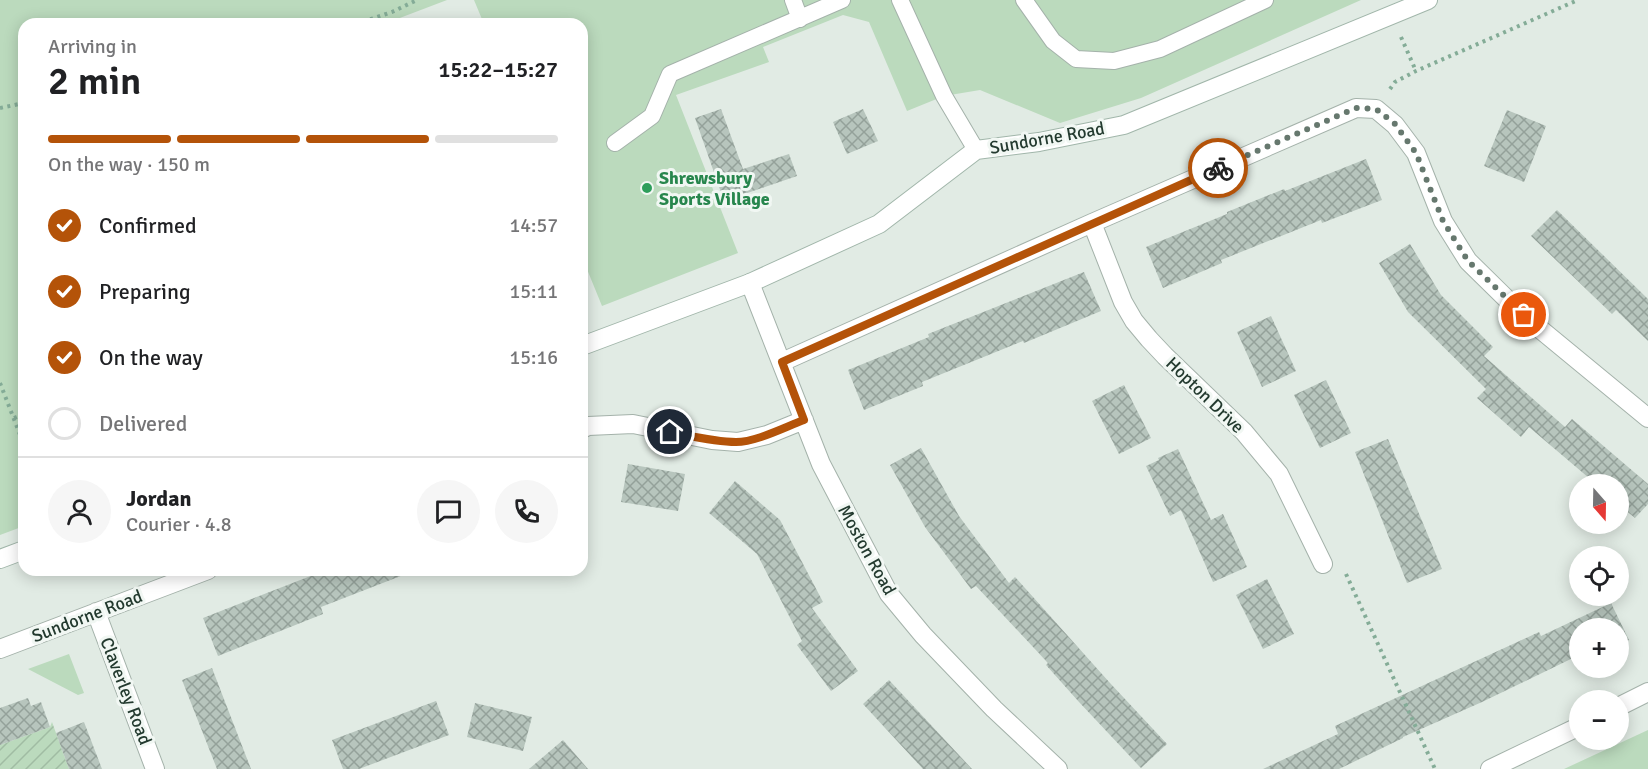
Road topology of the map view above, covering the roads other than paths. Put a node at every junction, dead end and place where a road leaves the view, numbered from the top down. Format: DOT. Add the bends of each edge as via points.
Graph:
graph roads {
  1 [pos="793,0"];
  2 [pos="842,0"];
  3 [pos="1024,0"];
  4 [pos="1265,0"];
  5 [pos="1428,0"];
  6 [pos="904,1"];
  7 [pos="800,19"];
  8 [pos="615,143"];
  9 [pos="976,150"];
  10 [pos="1092,223"];
  11 [pos="750,283"];
  12 [pos="588,344"];
  13 [pos="782,362"];
  14 [pos="1648,418"];
  15 [pos="804,420"];
  16 [pos="588,426"];
  17 [pos="18,552"];
  18 [pos="0,559"];
  19 [pos="1323,564"];
  20 [pos="192,576"];
  21 [pos="96,612"];
  22 [pos="0,649"];
  23 [pos="1648,692"];
  24 [pos="1629,701"];
  25 [pos="1569,731"];
  26 [pos="155,769"];
  27 [pos="1058,769"];
  28 [pos="1490,769"];
  1 -- 7 [label="lane"];
  2 -- 7 [label="lane"];
  3 -- 4 [label="lane" via="1053,41 1076,59 1114,61 1160,49"];
  5 -- 9 [label="street, Sundorne Road" via="1124,125"];
  6 -- 9 [label="lane" via="944,96"];
  7 -- 8 [label="lane" via="670,74 652,116"];
  9 -- 11 [label="street, Sundorne Road" via="879,224"];
  10 -- 13 [label="street"];
  10 -- 14 [label="street" via="1356,108 1376,109 1395,124 1416,153 1443,221 1468,261 1524,315"];
  10 -- 19 [label="street, Hopton Drive" via="1134,321 1244,432 1279,474"];
  11 -- 12 [label="street, Sundorne Road"];
  11 -- 13 [label="street, Moston Road"];
  13 -- 15 [label="street, Moston Road"];
  15 -- 16 [label="street" via="738,442 633,424"];
  15 -- 27 [label="street, Moston Road" via="821,464 889,594 986,701"];
  17 -- 18 [label="street"];
  20 -- 21 [label="street, Sundorne Road"];
  21 -- 22 [label="street, Sundorne Road"];
  21 -- 26 [label="street, Claverley Road"];
  23 -- 24 [label="street"];
  25 -- 28 [label="street"];
}
